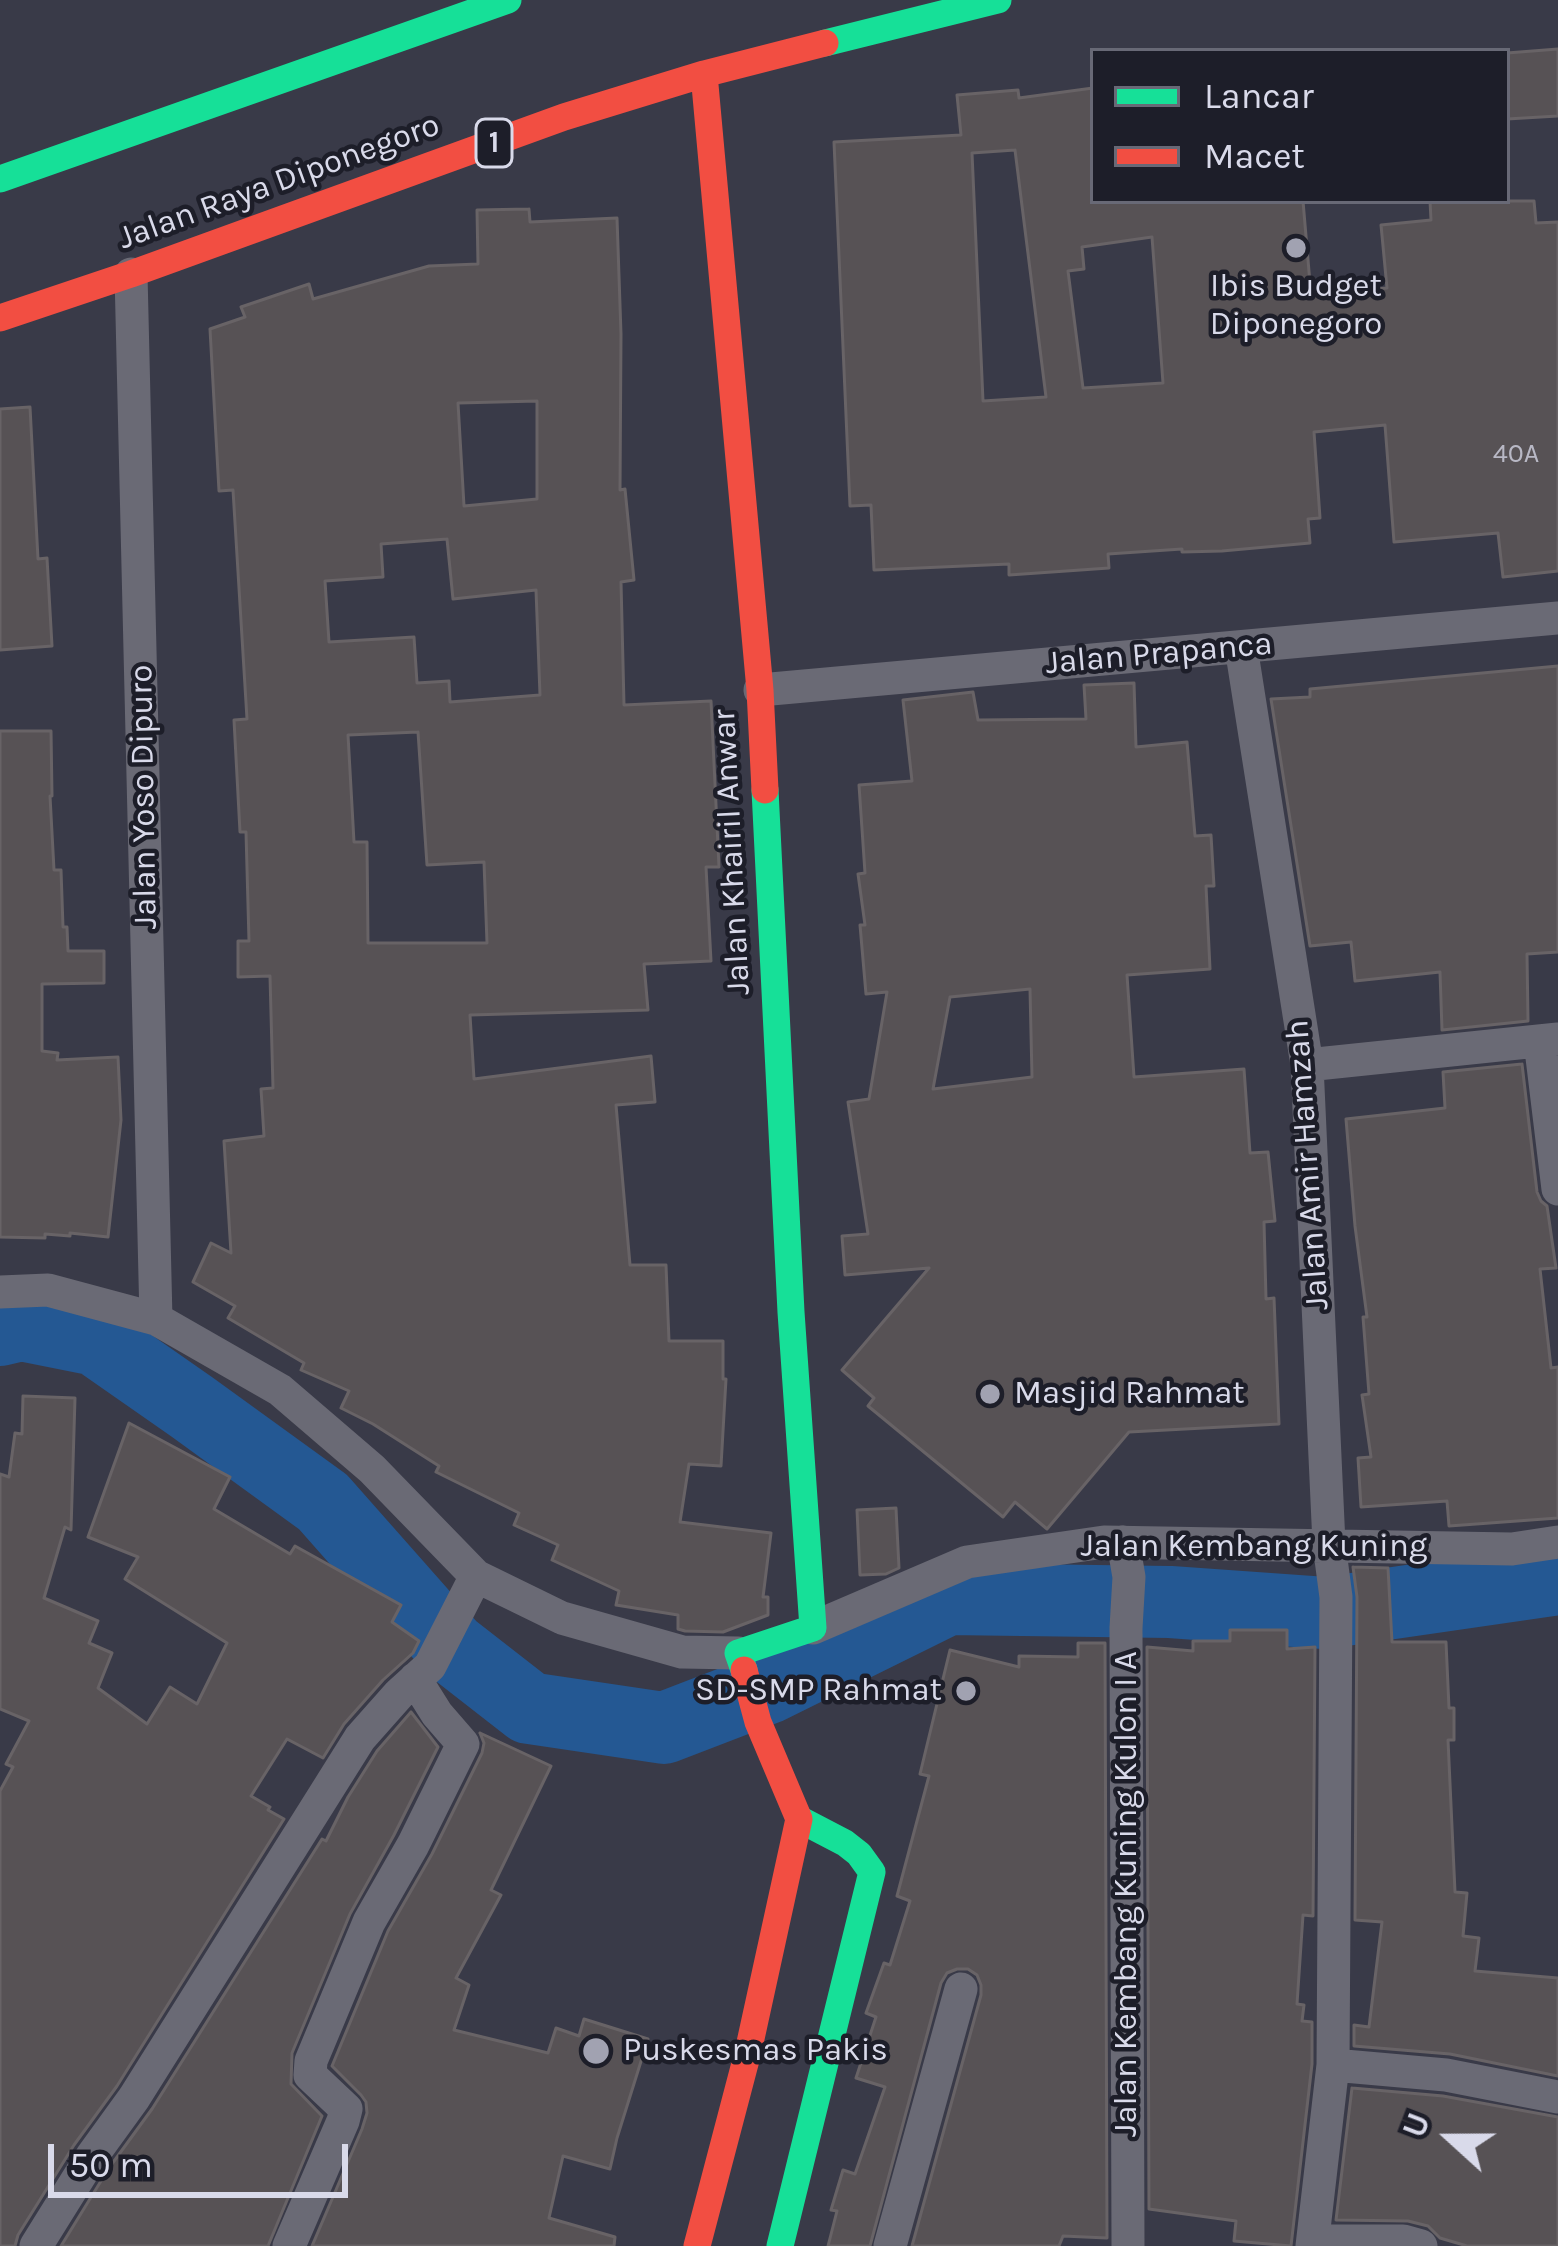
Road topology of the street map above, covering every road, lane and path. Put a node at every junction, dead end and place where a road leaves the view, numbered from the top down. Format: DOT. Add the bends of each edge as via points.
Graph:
graph roads {
  1 [pos="508,0"];
  2 [pos="998,0"];
  3 [pos="704,74"];
  4 [pos="0,179"];
  5 [pos="131,274"];
  6 [pos="0,318"];
  7 [pos="1558,618"];
  8 [pos="1241,646"];
  9 [pos="760,690"];
  10 [pos="1549,1040"];
  11 [pos="1307,1064"];
  12 [pos="1558,1189"];
  13 [pos="0,1292"];
  14 [pos="156,1319"];
  15 [pos="1123,1542"];
  16 [pos="1558,1542"];
  17 [pos="1329,1544"];
  18 [pos="476,1576"];
  19 [pos="813,1628"];
  20 [pos="743,1667"];
  21 [pos="423,1672"];
  22 [pos="799,1819"];
  23 [pos="961,1989"];
  24 [pos="1333,2065"];
  25 [pos="1558,2097"];
  26 [pos="1312,2244"];
  27 [pos="36,2246"];
  28 [pos="289,2246"];
  29 [pos="697,2246"];
  30 [pos="780,2246"];
  31 [pos="890,2246"];
  32 [pos="1128,2246"];
  33 [pos="1421,2246"];
  1 -- 4 [label="main road"];
  2 -- 3 [label="main road, Jalan Raya Diponegoro / 1"];
  3 -- 5 [label="main road, Jalan Raya Diponegoro / 1"];
  3 -- 9 [label="main road, Jalan Khairil Anwar"];
  5 -- 6 [label="main road, Jalan Raya Diponegoro / 1"];
  5 -- 14 [label="street, Jalan Yoso Dipuro"];
  7 -- 8 [label="street, Jalan Prapanca"];
  8 -- 9 [label="street, Jalan Prapanca"];
  8 -- 11 [label="street, Jalan Amir Hamzah"];
  9 -- 19 [label="main road, Jalan Khairil Anwar"];
  10 -- 11 [label="street"];
  10 -- 12 [label="street"];
  11 -- 17 [label="street, Jalan Amir Hamzah"];
  13 -- 14 [label="street, Jalan Kembang Kuning" via="48,1290"];
  14 -- 18 [label="street, Jalan Kembang Kuning" via="280,1390 372,1469"];
  15 -- 17 [label="street, Jalan Kembang Kuning"];
  15 -- 19 [label="street, Jalan Kembang Kuning" via="967,1562"];
  15 -- 32 [label="street, Jalan Kembang Kuning Kulon I A"];
  16 -- 17 [label="street, Jalan Kembang Kuning" via="1512,1549"];
  17 -- 24 [label="street, Jalan Amir Hamzah" via="1336,1597"];
  18 -- 20 [label="street, Jalan Kembang Kuning" via="562,1618"];
  18 -- 21 [label="street"];
  19 -- 20 [label="main road, Jalan Kembang Kuning"];
  20 -- 22 [label="main road"];
  21 -- 27 [label="street" via="360,1738"];
  21 -- 28 [label="street" via="437,1714 464,1744 369,1922 311,2060 310,2075 346,2109"];
  22 -- 29 [label="main road" via="757,2054"];
  22 -- 30 [label="main road" via="859,1854 872,1881 813,2065"];
  23 -- 31 [label="street"];
  24 -- 25 [label="street" via="1446,2074"];
  24 -- 26 [label="street, Jalan Amir Hamzah"];
  26 -- 33 [label="street"];
}
